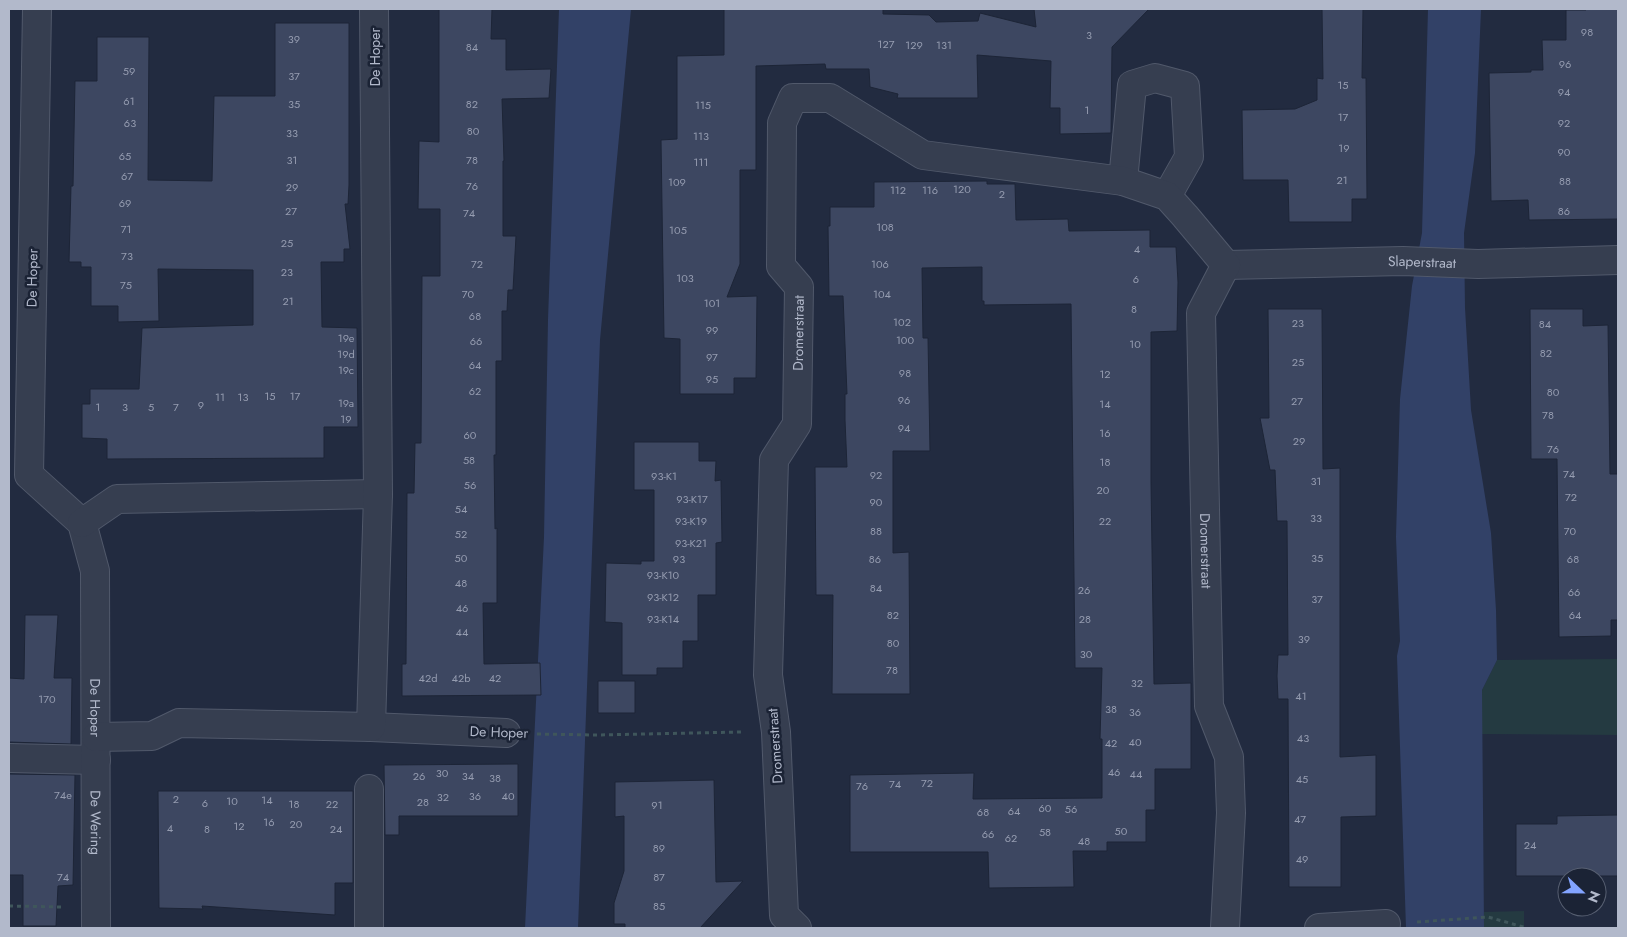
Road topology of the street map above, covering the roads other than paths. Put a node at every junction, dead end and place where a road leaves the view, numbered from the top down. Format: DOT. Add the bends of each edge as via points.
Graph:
graph roads {
  1 [pos="37,9"];
  2 [pos="374,9"];
  3 [pos="1123,181"];
  4 [pos="1167,196"];
  5 [pos="1618,260"];
  6 [pos="1226,265"];
  7 [pos="378,494"];
  8 [pos="82,523"];
  9 [pos="372,727"];
  10 [pos="506,733"];
  11 [pos="96,748"];
  12 [pos="9,758"];
  13 [pos="369,790"];
  14 [pos="96,918"];
  15 [pos="1386,924"];
  16 [pos="369,928"];
  17 [pos="797,928"];
  18 [pos="1226,928"];
  19 [pos="1319,928"];
  1 -- 8 [label="street, De Hoper" via="29,475"];
  2 -- 7 [label="street, De Hoper"];
  3 -- 4 [label="street, Dromerstraat"];
  3 -- 4 [label="street" via="1132,86 1155,78 1185,86 1189,157"];
  3 -- 17 [label="street, Dromerstraat" via="923,154 830,98 792,98 782,122 781,229 782,266 799,287 797,424 774,460 768,675 776,732 784,915"];
  4 -- 6 [label="street, Dromerstraat"];
  5 -- 6 [label="street, Slaperstraat"];
  6 -- 18 [label="street, Dromerstraat" via="1202,313 1209,706 1229,757 1231,813"];
  7 -- 8 [label="street" via="117,498"];
  7 -- 9 [label="street, De Hoper"];
  8 -- 11 [label="street, De Hoper" via="95,571"];
  9 -- 10 [label="street, De Hoper"];
  9 -- 11 [label="street, De Hoper" via="179,723 152,736"];
  11 -- 12 [label="street"];
  11 -- 14 [label="street, De Wering"];
  13 -- 16 [label="street"];
  15 -- 19 [label="street"];
}
